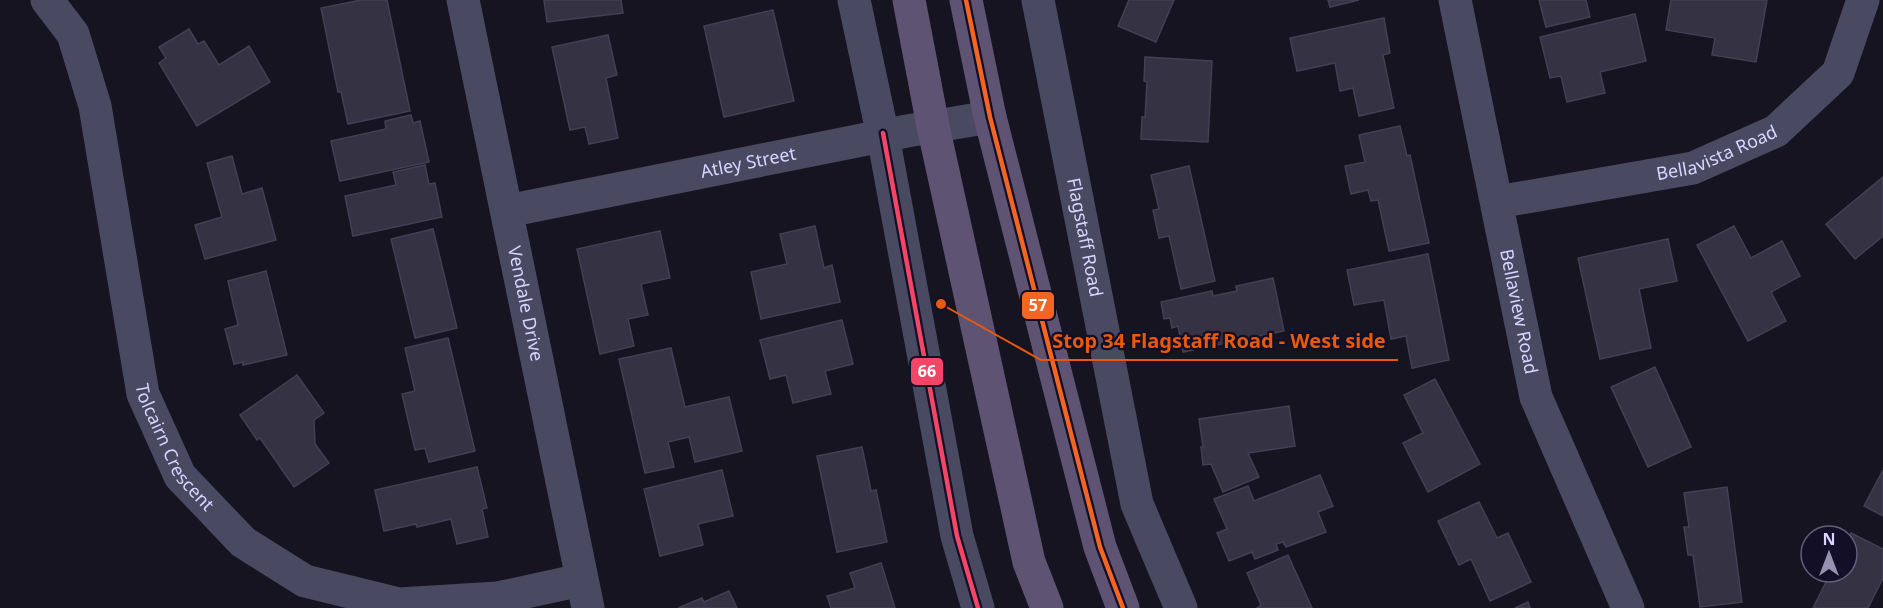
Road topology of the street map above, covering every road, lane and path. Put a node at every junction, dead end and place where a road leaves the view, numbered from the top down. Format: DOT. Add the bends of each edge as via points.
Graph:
graph roads {
  1 [pos="47,0"];
  2 [pos="463,0"];
  3 [pos="854,0"];
  4 [pos="909,0"];
  5 [pos="966,0"];
  6 [pos="1038,0"];
  7 [pos="1455,0"];
  8 [pos="1863,0"];
  9 [pos="990,117"];
  10 [pos="933,126"];
  11 [pos="883,136"];
  12 [pos="1498,202"];
  13 [pos="507,211"];
  14 [pos="584,594"];
  15 [pos="978,608"];
  16 [pos="1047,608"];
  17 [pos="1123,608"];
  18 [pos="1181,608"];
  19 [pos="1628,608"];
  1 -- 14 [label="street, Tolcairn Crescent" via="73,34 95,106 143,394 180,476 243,542 305,581 399,604"];
  2 -- 13 [label="street, Vendale Drive"];
  3 -- 11 [label="street"];
  4 -- 10 [label="main road"];
  5 -- 9 [label="main road"];
  6 -- 18 [label="street, Flagstaff Road" via="1137,504"];
  7 -- 12 [label="street, Bellaview Road"];
  8 -- 12 [label="street, Bellavista Road" via="1838,73 1776,131 1693,168"];
  9 -- 10 [label="street, Atley Street"];
  9 -- 17 [label="main road" via="1100,547"];
  10 -- 11 [label="street, Atley Street"];
  10 -- 16 [label="main road" via="1029,562"];
  11 -- 13 [label="street, Atley Street"];
  11 -- 15 [label="street" via="957,536"];
  12 -- 19 [label="street, Bellaview Road" via="1536,397"];
  13 -- 14 [label="street, Vendale Drive"];
}
